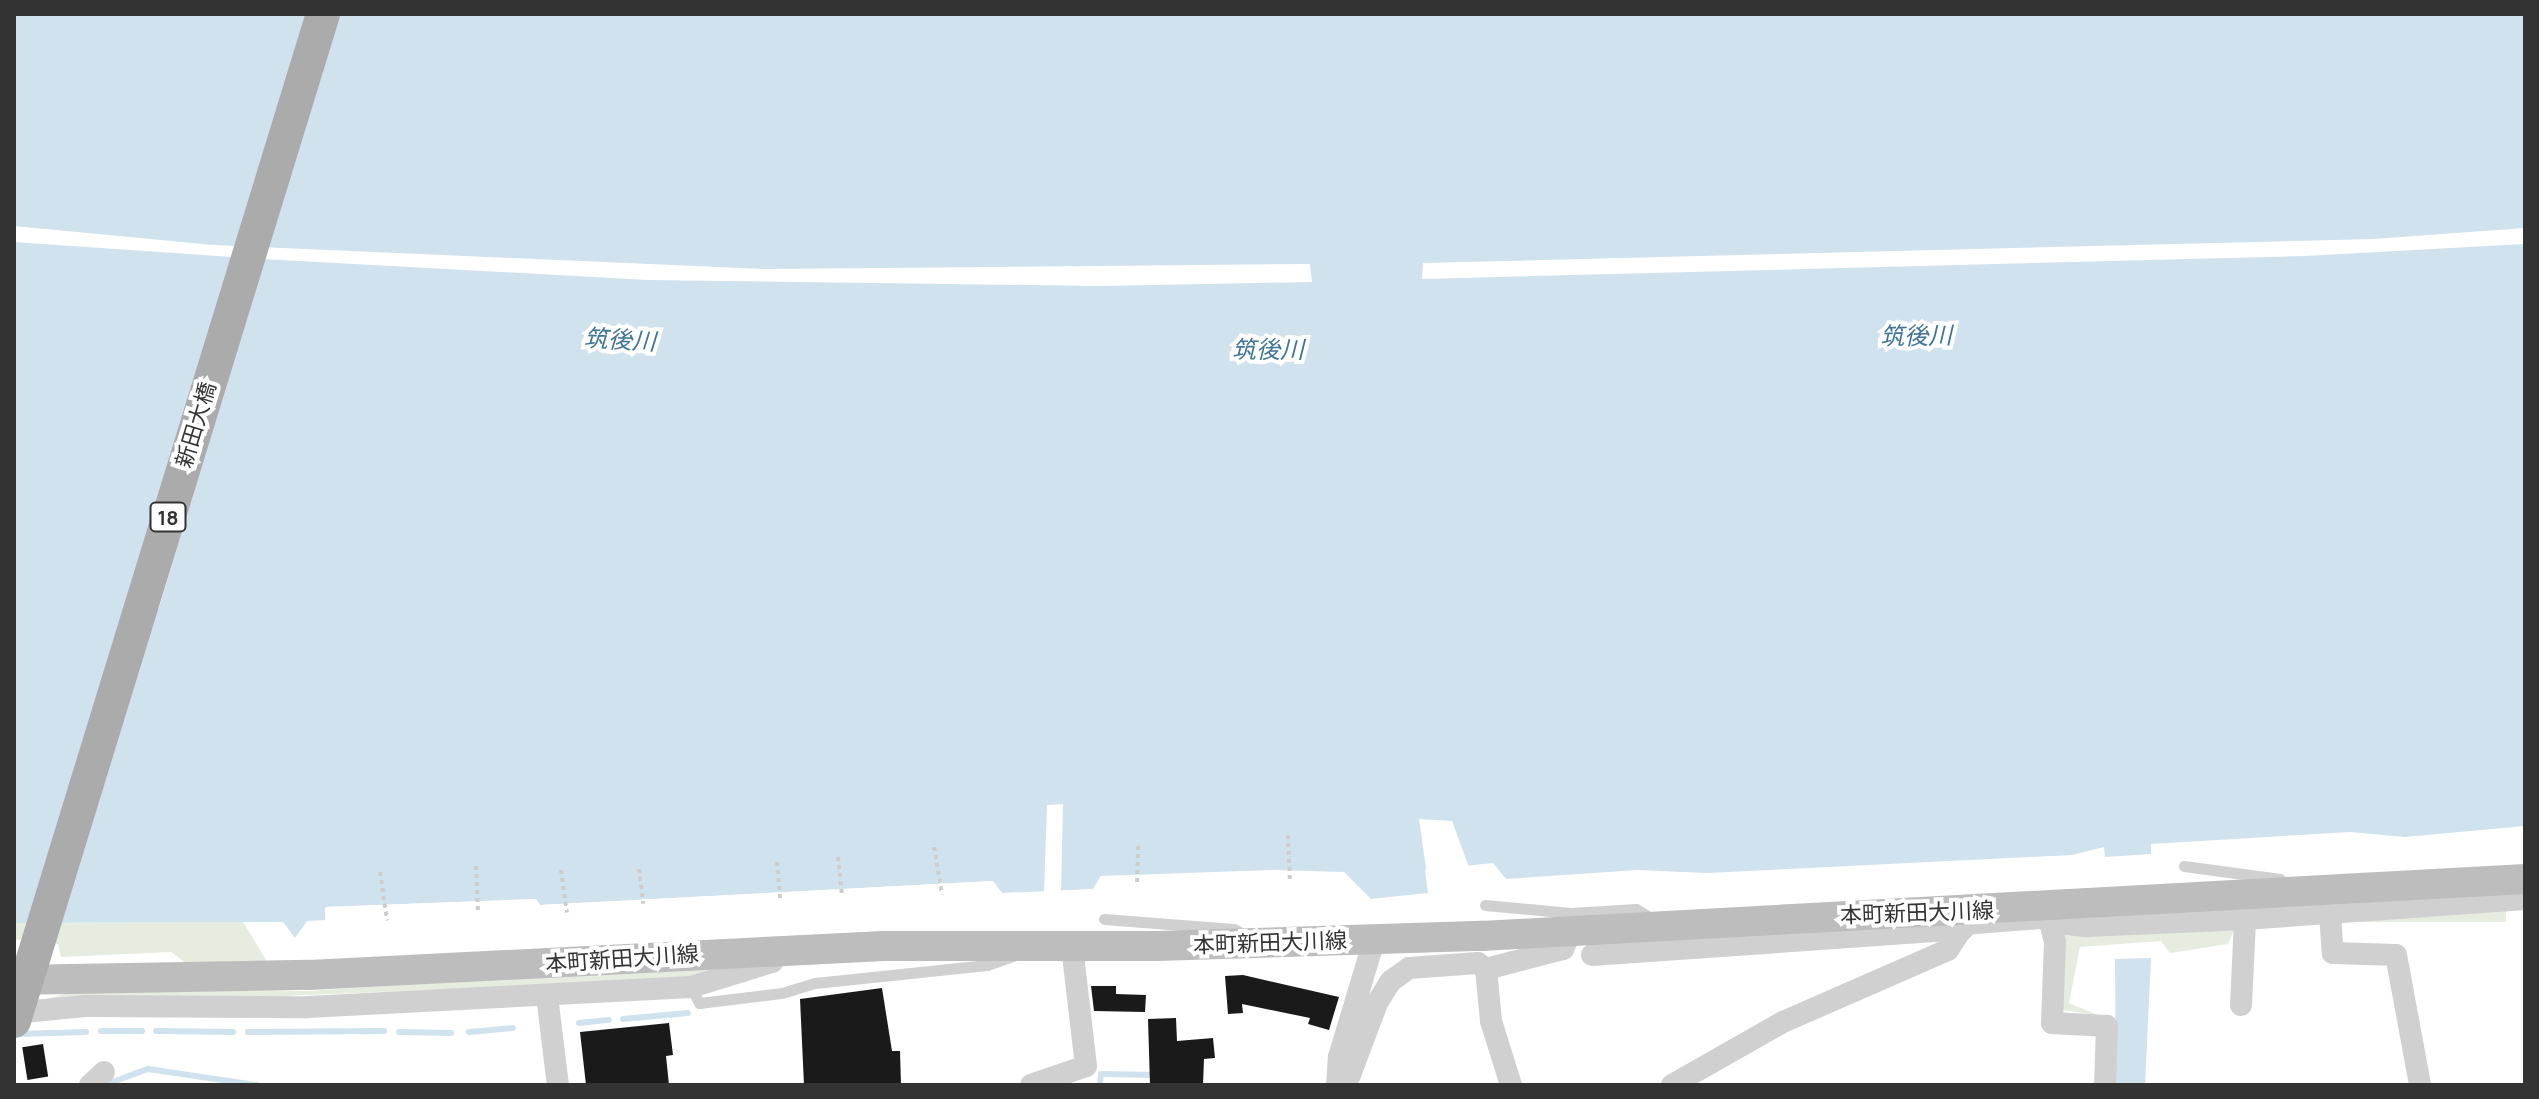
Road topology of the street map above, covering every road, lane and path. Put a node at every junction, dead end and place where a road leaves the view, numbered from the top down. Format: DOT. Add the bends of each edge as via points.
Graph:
graph roads {
  1 [pos="323,14"];
  2 [pos="1288,835"];
  3 [pos="1138,844"];
  4 [pos="934,847"];
  5 [pos="838,857"];
  6 [pos="777,862"];
  7 [pos="476,866"];
  8 [pos="2184,866"];
  9 [pos="639,869"];
  10 [pos="561,870"];
  11 [pos="380,872"];
  12 [pos="2525,879"];
  13 [pos="1137,882"];
  14 [pos="1290,882"];
  15 [pos="2373,890"];
  16 [pos="2473,893"];
  17 [pos="942,894"];
  18 [pos="842,896"];
  19 [pos="2525,899"];
  20 [pos="780,900"];
  21 [pos="643,904"];
  22 [pos="1485,905"];
  23 [pos="478,912"];
  24 [pos="567,913"];
  25 [pos="2330,914"];
  26 [pos="2049,915"];
  27 [pos="1104,919"];
  28 [pos="2245,919"];
  29 [pos="387,920"];
  30 [pos="1966,920"];
  31 [pos="1662,924"];
  32 [pos="1571,931"];
  33 [pos="1374,940"];
  34 [pos="1260,943"];
  35 [pos="1017,946"];
  36 [pos="1072,946"];
  37 [pos="780,950"];
  38 [pos="1592,955"];
  39 [pos="1486,969"];
  40 [pos="56,979"];
  41 [pos="14,980"];
  42 [pos="691,987"];
  43 [pos="14,993"];
  44 [pos="547,996"];
  45 [pos="2241,1005"];
  46 [pos="14,1013"];
  47 [pos="14,1021"];
  48 [pos="1338,1080"];
  49 [pos="1678,1083"];
  50 [pos="558,1085"];
  51 [pos="1031,1085"];
  52 [pos="1511,1085"];
  53 [pos="2105,1085"];
  54 [pos="2420,1085"];
  1 -- 47 [label="main road, 新田大橋 / 18"];
  2 -- 14 [label="path"];
  3 -- 13 [label="path"];
  4 -- 17 [label="path"];
  5 -- 18 [label="path"];
  6 -- 20 [label="path"];
  7 -- 23 [label="path"];
  8 -- 15 [label="lane" via="2272,879 2343,876"];
  9 -- 21 [label="path"];
  10 -- 24 [label="path"];
  11 -- 29 [label="path"];
  12 -- 16 [label="main road, 本町新田大川線"];
  15 -- 16 [label="main road, 本町新田大川線"];
  15 -- 26 [label="main road, 本町新田大川線"];
  16 -- 19 [label="street"];
  16 -- 25 [label="street"];
  22 -- 31 [label="lane" via="1571,913 1636,909"];
  25 -- 28 [label="street"];
  25 -- 54 [label="street" via="2333,953 2396,955"];
  26 -- 28 [label="street" via="2087,926"];
  26 -- 30 [label="main road, 本町新田大川線"];
  26 -- 53 [label="street" via="2052,1023 2107,1026"];
  27 -- 34 [label="lane" via="1234,929"];
  28 -- 45 [label="street"];
  30 -- 31 [label="main road, 本町新田大川線"];
  30 -- 38 [label="street"];
  30 -- 49 [label="street" via="1948,950 1783,1022"];
  31 -- 32 [label="main road, 本町新田大川線"];
  32 -- 33 [label="main road, 本町新田大川線"];
  32 -- 39 [label="street" via="1563,949"];
  33 -- 34 [label="main road, 本町新田大川線"];
  33 -- 48 [label="street"];
  34 -- 36 [label="main road, 本町新田大川線"];
  35 -- 36 [label="main road, 本町新田大川線"];
  35 -- 37 [label="main road, 本町新田大川線"];
  35 -- 42 [label="lane" via="1015,956 987,965 815,983 782,993 699,1003"];
  36 -- 51 [label="street" via="1086,1066"];
  37 -- 40 [label="main road, 本町新田大川線" via="353,974"];
  37 -- 42 [label="street" via="772,962"];
  39 -- 48 [label="street" via="1478,963 1409,968 1391,981 1377,1003 1350,1075"];
  39 -- 52 [label="street" via="1491,1021"];
  40 -- 41 [label="main road, 本町新田大川線"];
  40 -- 43 [label="street"];
  42 -- 44 [label="street"];
  44 -- 46 [label="street" via="308,1007 85,1006"];
  44 -- 50 [label="street"];
}
